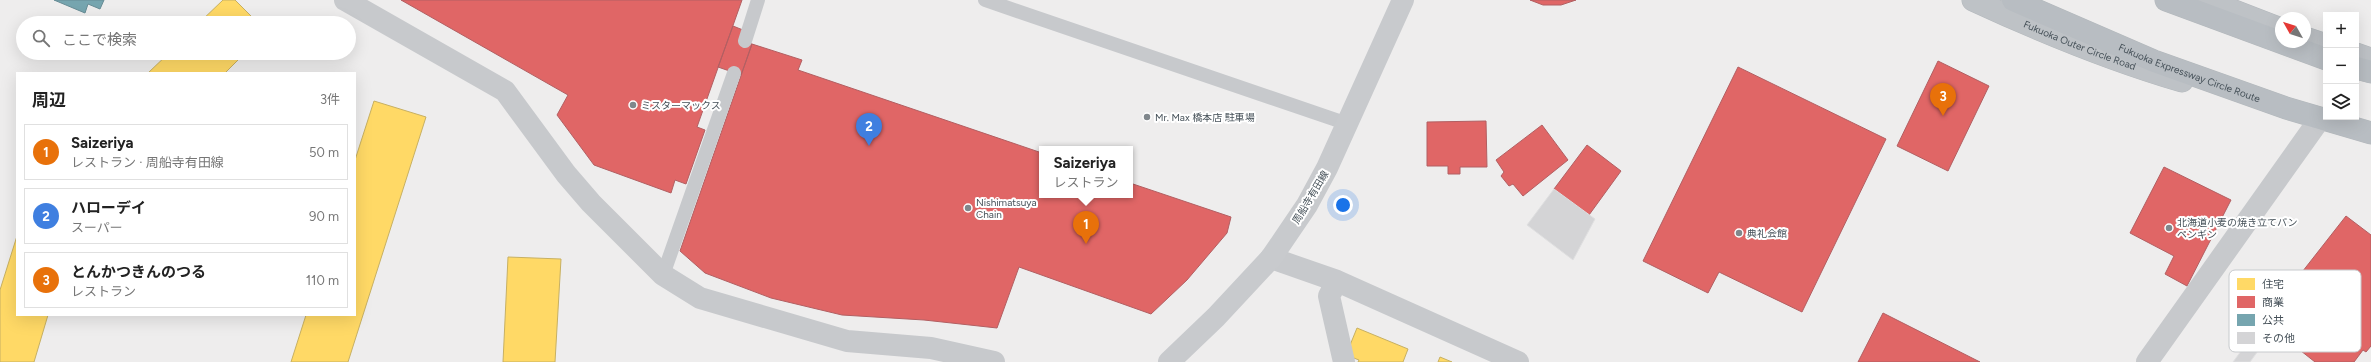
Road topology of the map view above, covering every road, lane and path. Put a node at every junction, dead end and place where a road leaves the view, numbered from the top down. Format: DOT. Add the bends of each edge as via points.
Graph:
graph roads {
  1 [pos="345,0"];
  2 [pos="758,0"];
  3 [pos="985,0"];
  4 [pos="1403,0"];
  5 [pos="1973,0"];
  6 [pos="2013,0"];
  7 [pos="2166,0"];
  8 [pos="2206,0"];
  9 [pos="2275,27"];
  10 [pos="2311,40"];
  11 [pos="745,41"];
  12 [pos="2323,44"];
  13 [pos="2359,55"];
  14 [pos="2323,58"];
  15 [pos="2371,59"];
  16 [pos="2359,69"];
  17 [pos="2371,72"];
  18 [pos="734,73"];
  19 [pos="2317,123"];
  20 [pos="1348,124"];
  21 [pos="2371,133"];
  22 [pos="2371,142"];
  23 [pos="1271,258"];
  24 [pos="663,275"];
  25 [pos="1337,281"];
  26 [pos="994,362"];
  27 [pos="1169,362"];
  28 [pos="1344,362"];
  29 [pos="1518,362"];
  30 [pos="2147,362"];
  1 -- 24 [label="street" via="504,91 591,203"];
  2 -- 11 [label="lane"];
  3 -- 20 [label="lane"];
  4 -- 20 [label="main road, 周船寺有田線"];
  5 -- 19 [label="highway, Fukuoka Outer Circle Road" via="2136,68 2274,107"];
  6 -- 21 [label="highway, Fukuoka Expressway Circle Route" via="2154,61 2286,108"];
  7 -- 14 [label="highway"];
  8 -- 9 [label="highway"];
  10 -- 12 [label="highway"];
  13 -- 15 [label="highway"];
  16 -- 17 [label="highway"];
  18 -- 24 [label="lane"];
  19 -- 22 [label="highway, Fukuoka Outer Circle Road"];
  19 -- 30 [label="street"];
  20 -- 23 [label="main road, 周船寺有田線" via="1307,205"];
  23 -- 25 [label="street"];
  23 -- 27 [label="main road, 周船寺有田線" via="1216,317"];
  24 -- 26 [label="street" via="700,298 847,341 931,348"];
  25 -- 28 [label="street" via="1329,296"];
  25 -- 29 [label="street"];
}
